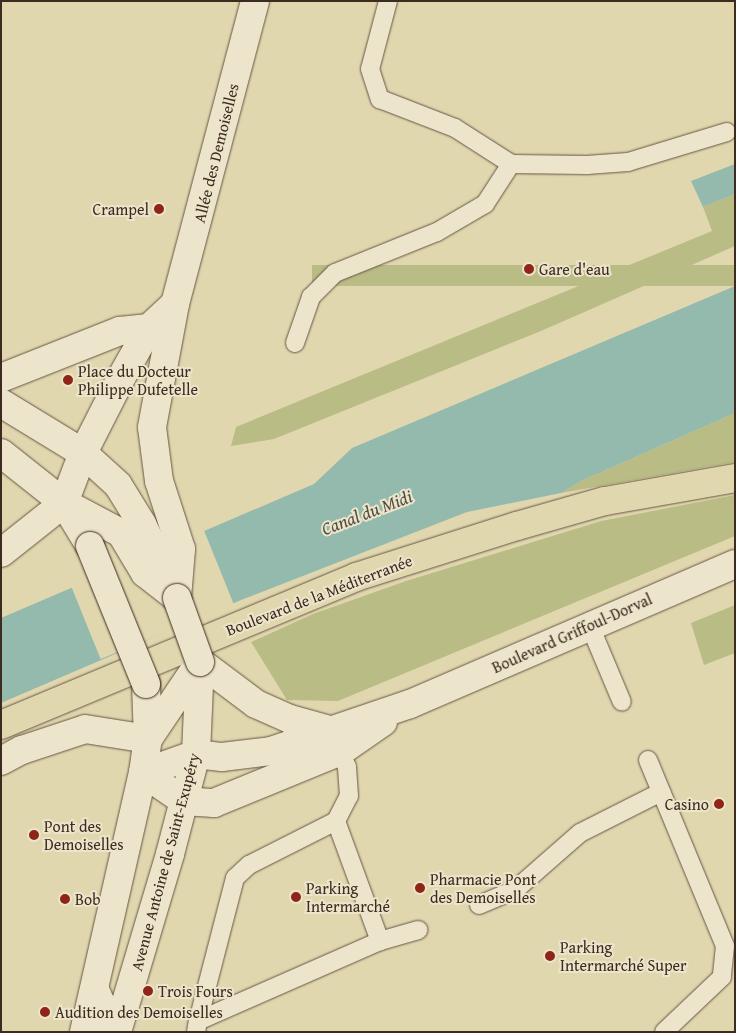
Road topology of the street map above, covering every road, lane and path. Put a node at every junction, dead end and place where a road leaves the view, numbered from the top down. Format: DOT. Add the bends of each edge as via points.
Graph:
graph roads {
  1 [pos="255,1"];
  2 [pos="388,1"];
  3 [pos="727,132"];
  4 [pos="511,164"];
  5 [pos="174,304"];
  6 [pos="149,328"];
  7 [pos="295,343"];
  8 [pos="1,378"];
  9 [pos="1,403"];
  10 [pos="83,452"];
  11 [pos="1,453"];
  12 [pos="735,478"];
  13 [pos="64,503"];
  14 [pos="132,529"];
  15 [pos="1,553"];
  16 [pos="735,564"];
  17 [pos="177,598"];
  18 [pos="590,626"];
  19 [pos="200,662"];
  20 [pos="622,702"];
  21 [pos="1,725"];
  22 [pos="148,739"];
  23 [pos="336,741"];
  24 [pos="196,754"];
  25 [pos="1,760"];
  26 [pos="648,760"];
  27 [pos="143,773"];
  28 [pos="660,792"];
  29 [pos="184,801"];
  30 [pos="336,821"];
  31 [pos="479,905"];
  32 [pos="418,930"];
  33 [pos="380,941"];
  34 [pos="96,980"];
  35 [pos="197,1027"];
  36 [pos="84,1032"];
  37 [pos="102,1032"];
  38 [pos="117,1032"];
  39 [pos="664,1032"];
  1 -- 5 [label="main road, Allée des Demoiselles"];
  2 -- 4 [label="lane" via="370,68 380,99 455,128"];
  3 -- 4 [label="lane" via="628,162"];
  4 -- 7 [label="lane" via="485,204 437,232 335,273 311,297"];
  5 -- 6 [label="main road"];
  5 -- 17 [label="main road, Allée des Demoiselles" via="152,427 158,481 181,549"];
  6 -- 8 [label="main road" via="120,331"];
  6 -- 10 [label="main road"];
  9 -- 10 [label="main road"];
  10 -- 13 [label="main road"];
  10 -- 14 [label="main road" via="118,485"];
  11 -- 13 [label="main road"];
  12 -- 21 [label="main road, Boulevard de la Méditerranée" via="605,502 356,577"];
  13 -- 14 [label="main road"];
  13 -- 15 [label="main road"];
  13 -- 22 [label="main road, bridge" via="90,546 146,684"];
  14 -- 17 [label="main road"];
  16 -- 18 [label="main road, Boulevard Griffoul-Dorval"];
  17 -- 19 [label="main road, bridge"];
  18 -- 20 [label="lane"];
  18 -- 23 [label="main road, Boulevard Griffoul-Dorval" via="410,704"];
  19 -- 22 [label="main road"];
  19 -- 23 [label="main road" via="256,704"];
  19 -- 24 [label="main road, Avenue Antoine de Saint-Exupéry"];
  22 -- 25 [label="main road" via="85,729"];
  22 -- 27 [label="main road"];
  23 -- 24 [label="main road, Boulevard Griffoul-Dorval" via="222,757"];
  23 -- 29 [label="main road, Boulevard Griffoul-Dorval" via="214,803"];
  23 -- 30 [label="lane" via="349,796"];
  24 -- 27 [label="main road, Boulevard Griffoul-Dorval"];
  24 -- 29 [label="main road, Avenue Antoine de Saint-Exupéry"];
  26 -- 28 [label="lane"];
  27 -- 29 [label="main road"];
  27 -- 34 [label="main road"];
  28 -- 31 [label="lane" via="580,833 515,890"];
  28 -- 39 [label="lane" via="725,946 722,977"];
  29 -- 38 [label="main road, Avenue Antoine de Saint-Exupéry"];
  30 -- 33 [label="lane"];
  30 -- 35 [label="lane" via="249,865 235,878"];
  32 -- 33 [label="lane"];
  33 -- 35 [label="lane"];
  34 -- 36 [label="main road"];
  34 -- 37 [label="lane" via="105,1000"];
}
